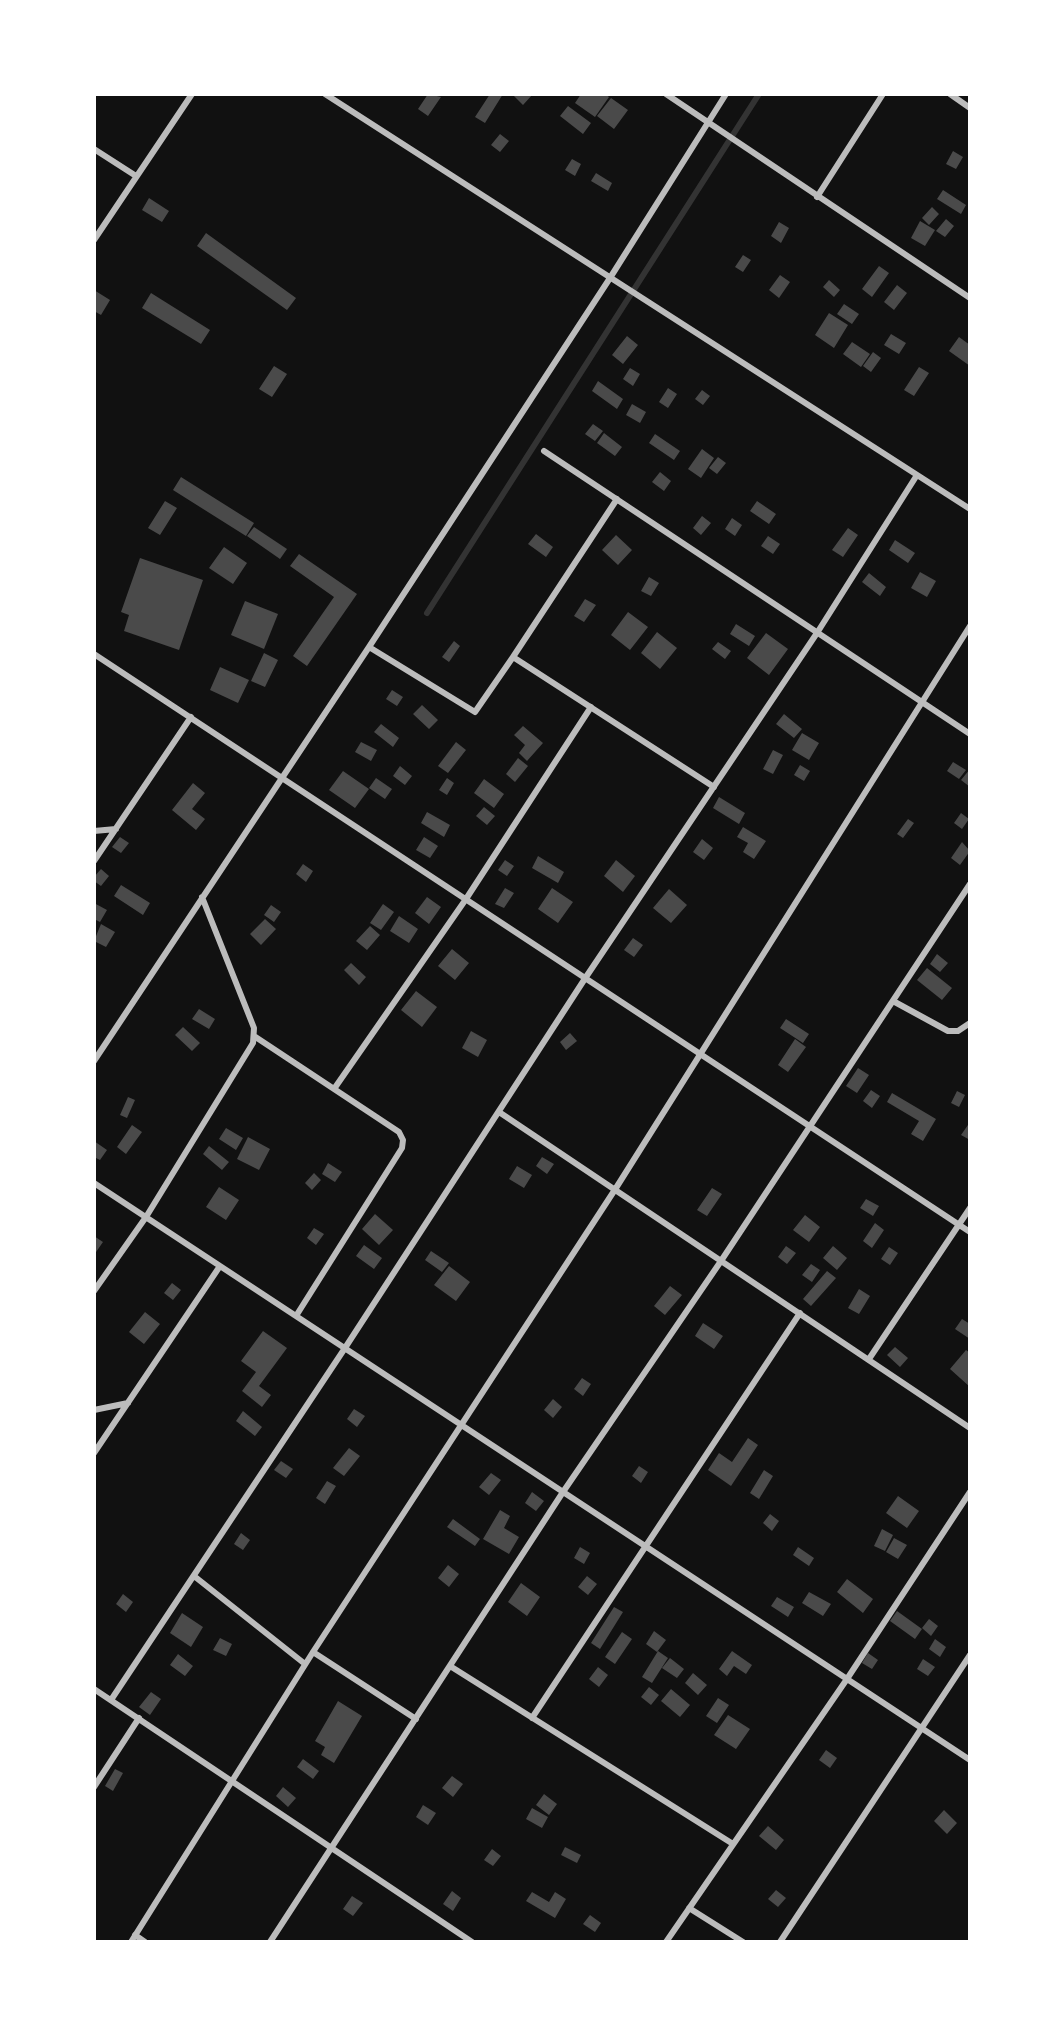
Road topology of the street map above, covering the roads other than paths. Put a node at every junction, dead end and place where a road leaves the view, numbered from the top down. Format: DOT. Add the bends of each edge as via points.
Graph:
graph roads {
  1 [pos="192,94"];
  2 [pos="325,94"];
  3 [pos="666,94"];
  4 [pos="726,94"];
  5 [pos="883,94"];
  6 [pos="950,94"];
  7 [pos="969,108"];
  8 [pos="708,122"];
  9 [pos="94,148"];
  10 [pos="136,176"];
  11 [pos="817,197"];
  12 [pos="94,240"];
  13 [pos="610,278"];
  14 [pos="969,298"];
  15 [pos="544,451"];
  16 [pos="916,475"];
  17 [pos="617,499"];
  18 [pos="969,509"];
  19 [pos="969,626"];
  20 [pos="818,633"];
  21 [pos="369,647"];
  22 [pos="94,654"];
  23 [pos="513,657"];
  24 [pos="921,702"];
  25 [pos="591,707"];
  26 [pos="191,717"];
  27 [pos="969,734"];
  28 [pos="282,777"];
  29 [pos="714,788"];
  30 [pos="116,829"];
  31 [pos="94,831"];
  32 [pos="94,861"];
  33 [pos="969,884"];
  34 [pos="202,897"];
  35 [pos="466,898"];
  36 [pos="586,977"];
  37 [pos="893,1000"];
  38 [pos="969,1023"];
  39 [pos="254,1036"];
  40 [pos="700,1052"];
  41 [pos="94,1060"];
  42 [pos="334,1089"];
  43 [pos="499,1112"];
  44 [pos="810,1125"];
  45 [pos="94,1183"];
  46 [pos="616,1188"];
  47 [pos="969,1208"];
  48 [pos="146,1217"];
  49 [pos="958,1225"];
  50 [pos="969,1232"];
  51 [pos="721,1261"];
  52 [pos="220,1266"];
  53 [pos="94,1291"];
  54 [pos="800,1313"];
  55 [pos="296,1316"];
  56 [pos="345,1348"];
  57 [pos="869,1359"];
  58 [pos="128,1403"];
  59 [pos="94,1410"];
  60 [pos="461,1425"];
  61 [pos="969,1428"];
  62 [pos="94,1454"];
  63 [pos="563,1492"];
  64 [pos="969,1492"];
  65 [pos="646,1544"];
  66 [pos="194,1576"];
  67 [pos="313,1652"];
  68 [pos="969,1655"];
  69 [pos="305,1664"];
  70 [pos="450,1666"];
  71 [pos="847,1679"];
  72 [pos="94,1689"];
  73 [pos="111,1700"];
  74 [pos="139,1718"];
  75 [pos="532,1718"];
  76 [pos="416,1719"];
  77 [pos="921,1728"];
  78 [pos="969,1760"];
  79 [pos="234,1780"];
  80 [pos="94,1787"];
  81 [pos="733,1844"];
  82 [pos="333,1846"];
  83 [pos="689,1908"];
  84 [pos="135,1935"];
  85 [pos="131,1941"];
  86 [pos="145,1941"];
  87 [pos="270,1941"];
  88 [pos="472,1941"];
  89 [pos="666,1941"];
  90 [pos="743,1941"];
  91 [pos="780,1941"];
  1 -- 10 [label="street"];
  2 -- 13 [label="street"];
  3 -- 8 [label="street"];
  4 -- 8 [label="street"];
  5 -- 11 [label="street"];
  6 -- 7 [label="street"];
  8 -- 11 [label="street"];
  8 -- 13 [label="street"];
  9 -- 10 [label="street"];
  10 -- 12 [label="street"];
  11 -- 14 [label="street"];
  13 -- 16 [label="street"];
  13 -- 21 [label="street"];
  15 -- 17 [label="street"];
  16 -- 18 [label="street"];
  16 -- 20 [label="street"];
  17 -- 20 [label="street"];
  17 -- 23 [label="street"];
  19 -- 24 [label="street"];
  20 -- 24 [label="street"];
  20 -- 29 [label="street"];
  21 -- 23 [label="street" via="475,712"];
  21 -- 28 [label="street"];
  22 -- 26 [label="street"];
  23 -- 25 [label="street"];
  24 -- 27 [label="street"];
  24 -- 40 [label="street"];
  25 -- 29 [label="street"];
  25 -- 35 [label="street"];
  26 -- 28 [label="street"];
  26 -- 30 [label="street"];
  28 -- 34 [label="street"];
  28 -- 35 [label="street"];
  29 -- 36 [label="street"];
  30 -- 31 [label="street"];
  30 -- 32 [label="street"];
  33 -- 37 [label="street"];
  34 -- 39 [label="street"];
  34 -- 41 [label="street"];
  35 -- 36 [label="street"];
  35 -- 42 [label="street"];
  36 -- 40 [label="street"];
  36 -- 43 [label="street"];
  37 -- 38 [label="street" via="948,1031 958,1031"];
  37 -- 44 [label="street"];
  39 -- 42 [label="street"];
  39 -- 48 [label="street"];
  40 -- 44 [label="street"];
  40 -- 46 [label="street"];
  42 -- 55 [label="street" via="399,1132 402,1148"];
  43 -- 46 [label="street"];
  43 -- 56 [label="street"];
  44 -- 49 [label="street"];
  44 -- 51 [label="street"];
  45 -- 48 [label="street"];
  46 -- 51 [label="street"];
  46 -- 60 [label="street"];
  47 -- 49 [label="street"];
  48 -- 52 [label="street"];
  48 -- 53 [label="street"];
  49 -- 50 [label="street"];
  49 -- 57 [label="street"];
  51 -- 54 [label="street"];
  51 -- 63 [label="street"];
  52 -- 55 [label="street"];
  52 -- 58 [label="street"];
  54 -- 57 [label="street"];
  54 -- 65 [label="street"];
  55 -- 56 [label="street"];
  56 -- 60 [label="street"];
  56 -- 66 [label="street"];
  57 -- 61 [label="street"];
  58 -- 59 [label="street"];
  58 -- 62 [label="street"];
  60 -- 63 [label="street"];
  60 -- 67 [label="street"];
  63 -- 65 [label="street"];
  63 -- 70 [label="street"];
  64 -- 71 [label="street"];
  65 -- 71 [label="street"];
  65 -- 75 [label="street"];
  66 -- 69 [label="street"];
  66 -- 73 [label="street"];
  67 -- 69 [label="street"];
  67 -- 76 [label="street"];
  68 -- 77 [label="street"];
  69 -- 79 [label="street"];
  70 -- 75 [label="street"];
  70 -- 76 [label="street"];
  71 -- 77 [label="street"];
  71 -- 81 [label="street"];
  72 -- 73 [label="street"];
  73 -- 74 [label="street"];
  74 -- 79 [label="street"];
  74 -- 80 [label="street"];
  75 -- 81 [label="street"];
  76 -- 82 [label="street"];
  77 -- 78 [label="street"];
  77 -- 91 [label="street"];
  79 -- 82 [label="street"];
  79 -- 84 [label="street"];
  81 -- 83 [label="street"];
  82 -- 87 [label="street"];
  82 -- 88 [label="street"];
  83 -- 89 [label="street"];
  83 -- 90 [label="street"];
  84 -- 85 [label="street"];
  84 -- 86 [label="street"];
}
